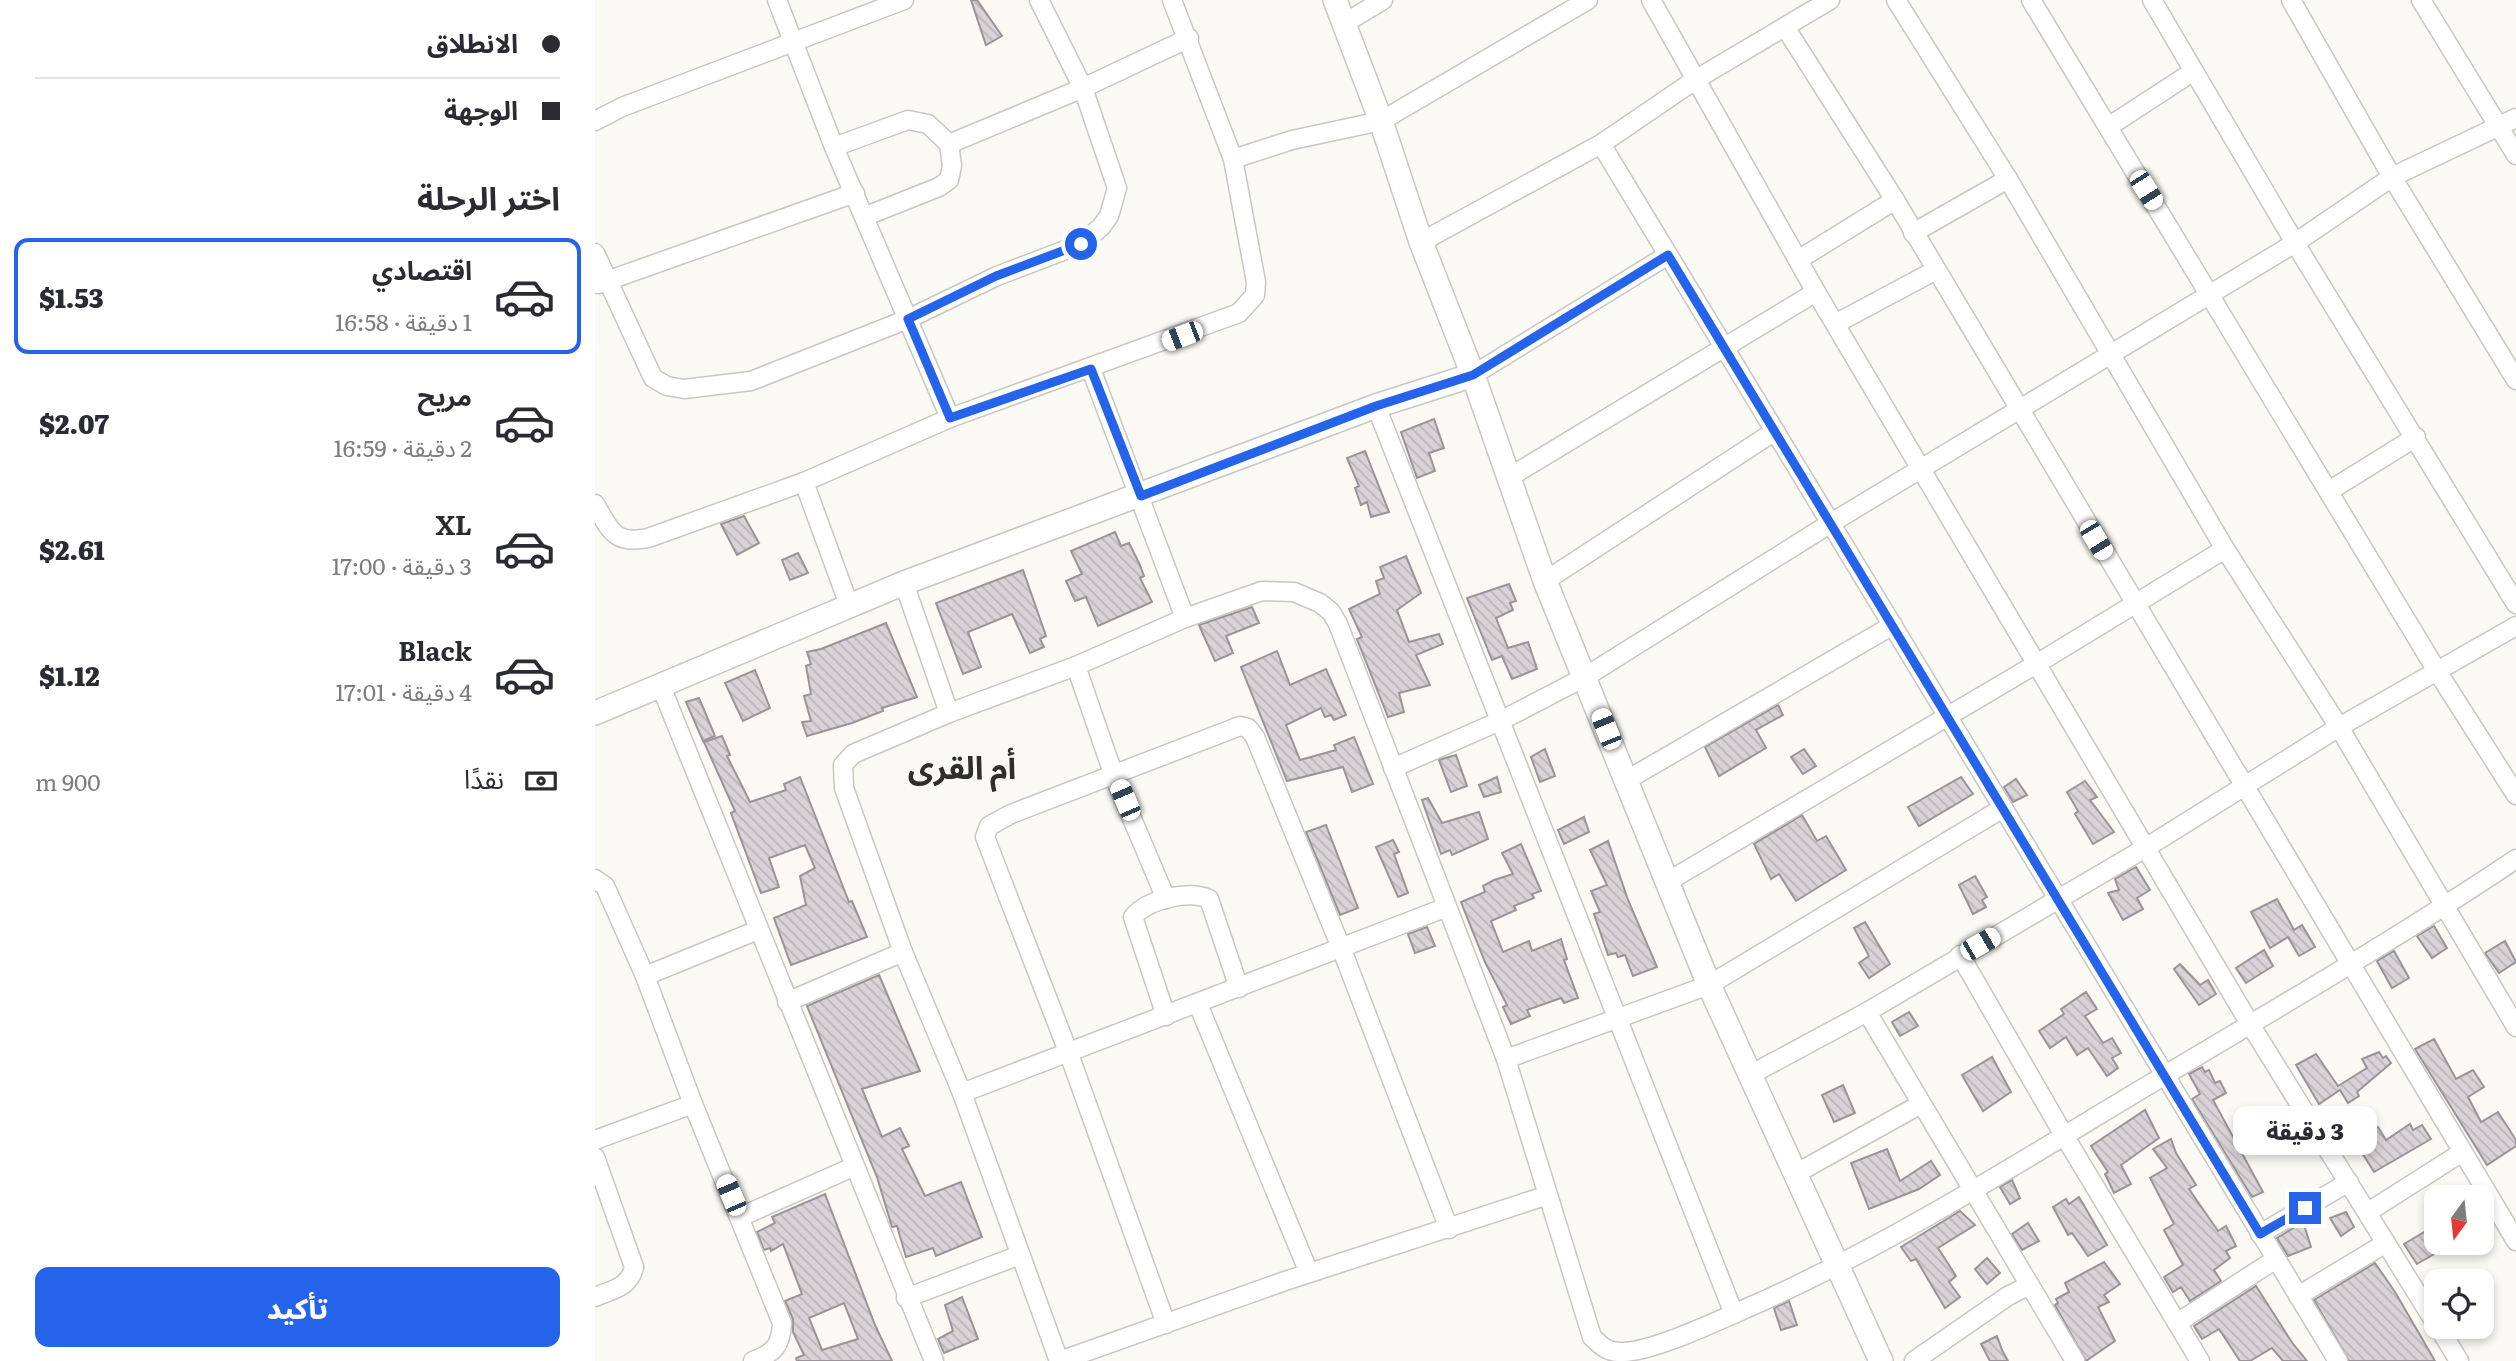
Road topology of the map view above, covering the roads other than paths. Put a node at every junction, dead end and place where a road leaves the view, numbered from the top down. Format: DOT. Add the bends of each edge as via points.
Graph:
graph roads {
  1 [pos="777,0"];
  2 [pos="904,0"];
  3 [pos="1039,0"];
  4 [pos="1172,0"];
  5 [pos="1335,0"];
  6 [pos="1383,0"];
  7 [pos="1588,0"];
  8 [pos="1651,0"];
  9 [pos="1830,0"];
  10 [pos="1896,0"];
  11 [pos="2031,0"];
  12 [pos="2152,0"];
  13 [pos="2291,0"];
  14 [pos="2421,0"];
  15 [pos="1345,23"];
  16 [pos="1785,27"];
  17 [pos="1189,38"];
  18 [pos="796,43"];
  19 [pos="2194,71"];
  20 [pos="1695,80"];
  21 [pos="1083,89"];
  22 [pos="2516,118"];
  23 [pos="595,121"];
  24 [pos="1381,121"];
  25 [pos="2108,127"];
  26 [pos="2499,128"];
  27 [pos="949,144"];
  28 [pos="1601,144"];
  29 [pos="834,147"];
  30 [pos="2516,155"];
  31 [pos="1233,159"];
  32 [pos="2392,177"];
  33 [pos="2008,179"];
  34 [pos="855,193"];
  35 [pos="1895,201"];
  36 [pos="866,216"];
  37 [pos="1913,233"];
  38 [pos="1421,242"];
  39 [pos="2295,243"];
  40 [pos="595,253"];
  41 [pos="1668,255"];
  42 [pos="1798,260"];
  43 [pos="1936,270"];
  44 [pos="601,283"];
  45 [pos="1816,292"];
  46 [pos="2210,294"];
  47 [pos="908,319"];
  48 [pos="1835,324"];
  49 [pos="1724,347"];
  50 [pos="2109,355"];
  51 [pos="2510,358"];
  52 [pos="1091,369"];
  53 [pos="1473,375"];
  54 [pos="2516,380"];
  55 [pos="1376,406"];
  56 [pos="2018,410"];
  57 [pos="950,418"];
  58 [pos="1775,431"];
  59 [pos="2416,437"];
  60 [pos="1921,468"];
  61 [pos="1508,478"];
  62 [pos="804,482"];
  63 [pos="2329,491"];
  64 [pos="1141,496"];
  65 [pos="595,504"];
  66 [pos="1831,523"];
  67 [pos="2225,549"];
  68 [pos="1545,580"];
  69 [pos="904,583"];
  70 [pos="2135,604"];
  71 [pos="2516,604"];
  72 [pos="849,605"];
  73 [pos="1185,618"];
  74 [pos="1893,625"];
  75 [pos="2516,626"];
  76 [pos="2038,663"];
  77 [pos="1076,666"];
  78 [pos="2437,671"];
  79 [pos="1585,677"];
  80 [pos="660,684"];
  81 [pos="595,713"];
  82 [pos="949,713"];
  83 [pos="1948,716"];
  84 [pos="1502,720"];
  85 [pos="2339,727"];
  86 [pos="1393,768"];
  87 [pos="1114,776"];
  88 [pos="1627,780"];
  89 [pos="2246,787"];
  90 [pos="2516,795"];
  91 [pos="2003,808"];
  92 [pos="2147,847"];
  93 [pos="2516,859"];
  94 [pos="595,879"];
  95 [pos="1667,882"];
  96 [pos="2058,899"];
  97 [pos="1167,900"];
  98 [pos="1447,907"];
  99 [pos="2444,907"];
  100 [pos="758,930"];
  101 [pos="1342,950"];
  102 [pos="904,952"];
  103 [pos="1960,955"];
  104 [pos="2350,963"];
  105 [pos="645,976"];
  106 [pos="1709,985"];
  107 [pos="1239,988"];
  108 [pos="787,1002"];
  109 [pos="1198,1004"];
  110 [pos="1867,1012"];
  111 [pos="1165,1016"];
  112 [pos="1618,1018"];
  113 [pos="2251,1024"];
  114 [pos="2516,1027"];
  115 [pos="1069,1054"];
  116 [pos="1506,1059"];
  117 [pos="1751,1075"];
  118 [pos="2165,1075"];
  119 [pos="962,1093"];
  120 [pos="693,1104"];
  121 [pos="1921,1104"];
  122 [pos="2065,1137"];
  123 [pos="595,1140"];
  124 [pos="2461,1153"];
  125 [pos="595,1157"];
  126 [pos="853,1167"];
  127 [pos="1795,1174"];
  128 [pos="2349,1182"];
  129 [pos="1973,1188"];
  130 [pos="1548,1195"];
  131 [pos="2368,1212"];
  132 [pos="740,1217"];
  133 [pos="1449,1229"];
  134 [pos="2260,1234"];
  135 [pos="2516,1241"];
  136 [pos="2386,1243"];
  137 [pos="1020,1255"];
  138 [pos="2276,1259"];
  139 [pos="1837,1267"];
  140 [pos="1309,1273"];
  141 [pos="2030,1285"];
  142 [pos="2298,1296"];
  143 [pos="595,1297"];
  144 [pos="906,1297"];
  145 [pos="2424,1304"];
  146 [pos="1734,1314"];
  147 [pos="2177,1323"];
  148 [pos="1165,1324"];
  149 [pos="2446,1339"];
  150 [pos="753,1361"];
  151 [pos="934,1361"];
  152 [pos="1059,1361"];
  153 [pos="1881,1361"];
  154 [pos="1914,1361"];
  155 [pos="2075,1361"];
  156 [pos="2200,1361"];
  157 [pos="2338,1361"];
  158 [pos="2459,1361"];
  1 -- 18 [label="street"];
  2 -- 18 [label="street"];
  3 -- 21 [label="street"];
  4 -- 17 [label="street"];
  5 -- 15 [label="street"];
  6 -- 15 [label="street"];
  7 -- 24 [label="street"];
  8 -- 20 [label="street"];
  9 -- 16 [label="street"];
  10 -- 33 [label="street"];
  11 -- 25 [label="street"];
  12 -- 19 [label="street"];
  13 -- 32 [label="street"];
  14 -- 26 [label="street"];
  15 -- 24 [label="street"];
  16 -- 20 [label="street"];
  16 -- 35 [label="street"];
  17 -- 21 [label="street"];
  17 -- 31 [label="street"];
  18 -- 23 [label="street"];
  18 -- 29 [label="street"];
  19 -- 25 [label="street"];
  19 -- 39 [label="street"];
  20 -- 28 [label="street"];
  20 -- 42 [label="street"];
  21 -- 27 [label="street"];
  21 -- 47 [label="street" via="1117,188 1101,227 1081,244 996,276"];
  22 -- 26 [label="street"];
  24 -- 31 [label="street" via="1292,140"];
  24 -- 38 [label="street"];
  25 -- 46 [label="street"];
  26 -- 30 [label="street"];
  26 -- 32 [label="street"];
  27 -- 29 [label="street" via="928,124 908,120"];
  27 -- 36 [label="street" via="949,180"];
  28 -- 38 [label="street"];
  28 -- 41 [label="street"];
  29 -- 34 [label="street"];
  31 -- 52 [label="street" via="1255,295 1239,313"];
  32 -- 39 [label="street"];
  32 -- 51 [label="street"];
  33 -- 37 [label="street"];
  33 -- 50 [label="street"];
  34 -- 36 [label="street"];
  34 -- 44 [label="street"];
  35 -- 37 [label="street"];
  35 -- 42 [label="street"];
  36 -- 47 [label="street"];
  37 -- 43 [label="street"];
  38 -- 53 [label="street"];
  39 -- 46 [label="street"];
  39 -- 59 [label="street"];
  40 -- 44 [label="street"];
  41 -- 49 [label="street"];
  41 -- 53 [label="street"];
  42 -- 45 [label="street"];
  43 -- 48 [label="street"];
  43 -- 56 [label="street"];
  44 -- 47 [label="street" via="653,378 684,389 751,382"];
  45 -- 48 [label="street"];
  45 -- 49 [label="street"];
  46 -- 50 [label="street"];
  46 -- 63 [label="street"];
  47 -- 57 [label="street"];
  48 -- 60 [label="street"];
  49 -- 58 [label="street"];
  49 -- 61 [label="street"];
  50 -- 56 [label="street"];
  50 -- 67 [label="street"];
  51 -- 54 [label="street"];
  52 -- 57 [label="street"];
  52 -- 64 [label="street"];
  53 -- 55 [label="street"];
  53 -- 61 [label="street"];
  55 -- 64 [label="street"];
  55 -- 84 [label="street"];
  56 -- 60 [label="street"];
  56 -- 70 [label="street"];
  57 -- 62 [label="street"];
  58 -- 66 [label="street"];
  58 -- 68 [label="street"];
  59 -- 63 [label="street"];
  59 -- 71 [label="street"];
  60 -- 66 [label="street"];
  60 -- 76 [label="street"];
  61 -- 68 [label="street"];
  62 -- 65 [label="street" via="629,542 612,533"];
  62 -- 72 [label="street"];
  63 -- 78 [label="street"];
  64 -- 69 [label="street"];
  64 -- 73 [label="street"];
  66 -- 74 [label="street"];
  66 -- 79 [label="street"];
  67 -- 70 [label="street"];
  67 -- 85 [label="street"];
  68 -- 79 [label="street"];
  69 -- 72 [label="street"];
  69 -- 82 [label="street"];
  70 -- 76 [label="street"];
  70 -- 89 [label="street"];
  72 -- 80 [label="street"];
  73 -- 77 [label="street"];
  73 -- 86 [label="street" via="1262,591 1294,592 1326,607 1338,624"];
  74 -- 83 [label="street"];
  74 -- 88 [label="street"];
  75 -- 78 [label="street"];
  76 -- 83 [label="street"];
  76 -- 92 [label="street"];
  77 -- 82 [label="street"];
  77 -- 87 [label="street"];
  78 -- 85 [label="street"];
  78 -- 90 [label="street"];
  79 -- 84 [label="street"];
  79 -- 88 [label="street"];
  80 -- 81 [label="street"];
  80 -- 100 [label="street"];
  82 -- 102 [label="street" via="853,754 843,765 844,788"];
  83 -- 91 [label="street"];
  83 -- 95 [label="street"];
  84 -- 86 [label="street"];
  84 -- 112 [label="street"];
  85 -- 89 [label="street"];
  85 -- 99 [label="street"];
  86 -- 98 [label="street"];
  87 -- 97 [label="street"];
  87 -- 101 [label="street" via="1240,726 1248,728"];
  87 -- 115 [label="street" via="997,820 985,837"];
  88 -- 95 [label="street"];
  89 -- 92 [label="street"];
  89 -- 104 [label="street"];
  91 -- 96 [label="street"];
  91 -- 106 [label="street"];
  92 -- 96 [label="street"];
  92 -- 113 [label="street"];
  93 -- 99 [label="street"];
  94 -- 105 [label="street" via="605,886"];
  95 -- 106 [label="street"];
  96 -- 103 [label="street"];
  96 -- 118 [label="street"];
  97 -- 107 [label="street" via="1190,894 1209,899"];
  97 -- 111 [label="street" via="1133,917"];
  98 -- 101 [label="street"];
  98 -- 116 [label="street"];
  99 -- 104 [label="street"];
  99 -- 114 [label="street"];
  100 -- 105 [label="street"];
  100 -- 108 [label="street"];
  101 -- 107 [label="street"];
  101 -- 133 [label="street"];
  102 -- 108 [label="street"];
  102 -- 119 [label="street"];
  103 -- 110 [label="street"];
  103 -- 122 [label="street"];
  104 -- 113 [label="street"];
  104 -- 124 [label="street"];
  105 -- 120 [label="street"];
  106 -- 112 [label="street"];
  106 -- 117 [label="street"];
  107 -- 109 [label="street"];
  108 -- 126 [label="street"];
  109 -- 111 [label="street"];
  109 -- 140 [label="street"];
  110 -- 117 [label="street"];
  110 -- 121 [label="street"];
  111 -- 115 [label="street"];
  112 -- 116 [label="street"];
  112 -- 146 [label="street"];
  113 -- 118 [label="street"];
  113 -- 128 [label="street"];
  115 -- 119 [label="street"];
  115 -- 148 [label="street"];
  116 -- 130 [label="street"];
  117 -- 127 [label="street"];
  118 -- 122 [label="street"];
  118 -- 134 [label="street"];
  119 -- 137 [label="street"];
  120 -- 123 [label="street"];
  120 -- 132 [label="street"];
  121 -- 127 [label="street"];
  121 -- 129 [label="street"];
  122 -- 129 [label="street"];
  122 -- 147 [label="street"];
  124 -- 131 [label="street"];
  124 -- 135 [label="street"];
  125 -- 143 [label="street" via="634,1267 624,1285"];
  126 -- 132 [label="street"];
  126 -- 144 [label="street"];
  127 -- 139 [label="street"];
  128 -- 131 [label="street"];
  128 -- 134 [label="street"];
  129 -- 139 [label="street"];
  129 -- 141 [label="street"];
  130 -- 133 [label="street"];
  130 -- 146 [label="street" via="1592,1337 1604,1350 1642,1349"];
  131 -- 136 [label="street"];
  132 -- 150 [label="street" via="782,1323 781,1340 773,1353"];
  133 -- 140 [label="street"];
  134 -- 138 [label="street"];
  136 -- 142 [label="street"];
  136 -- 145 [label="street"];
  137 -- 144 [label="street"];
  137 -- 152 [label="street"];
  138 -- 142 [label="street"];
  138 -- 147 [label="street"];
  139 -- 146 [label="street"];
  139 -- 153 [label="street"];
  140 -- 148 [label="street"];
  141 -- 154 [label="street"];
  141 -- 155 [label="street"];
  142 -- 157 [label="street"];
  144 -- 151 [label="street"];
  147 -- 156 [label="street"];
  148 -- 152 [label="street"];
  149 -- 158 [label="street"];
}
